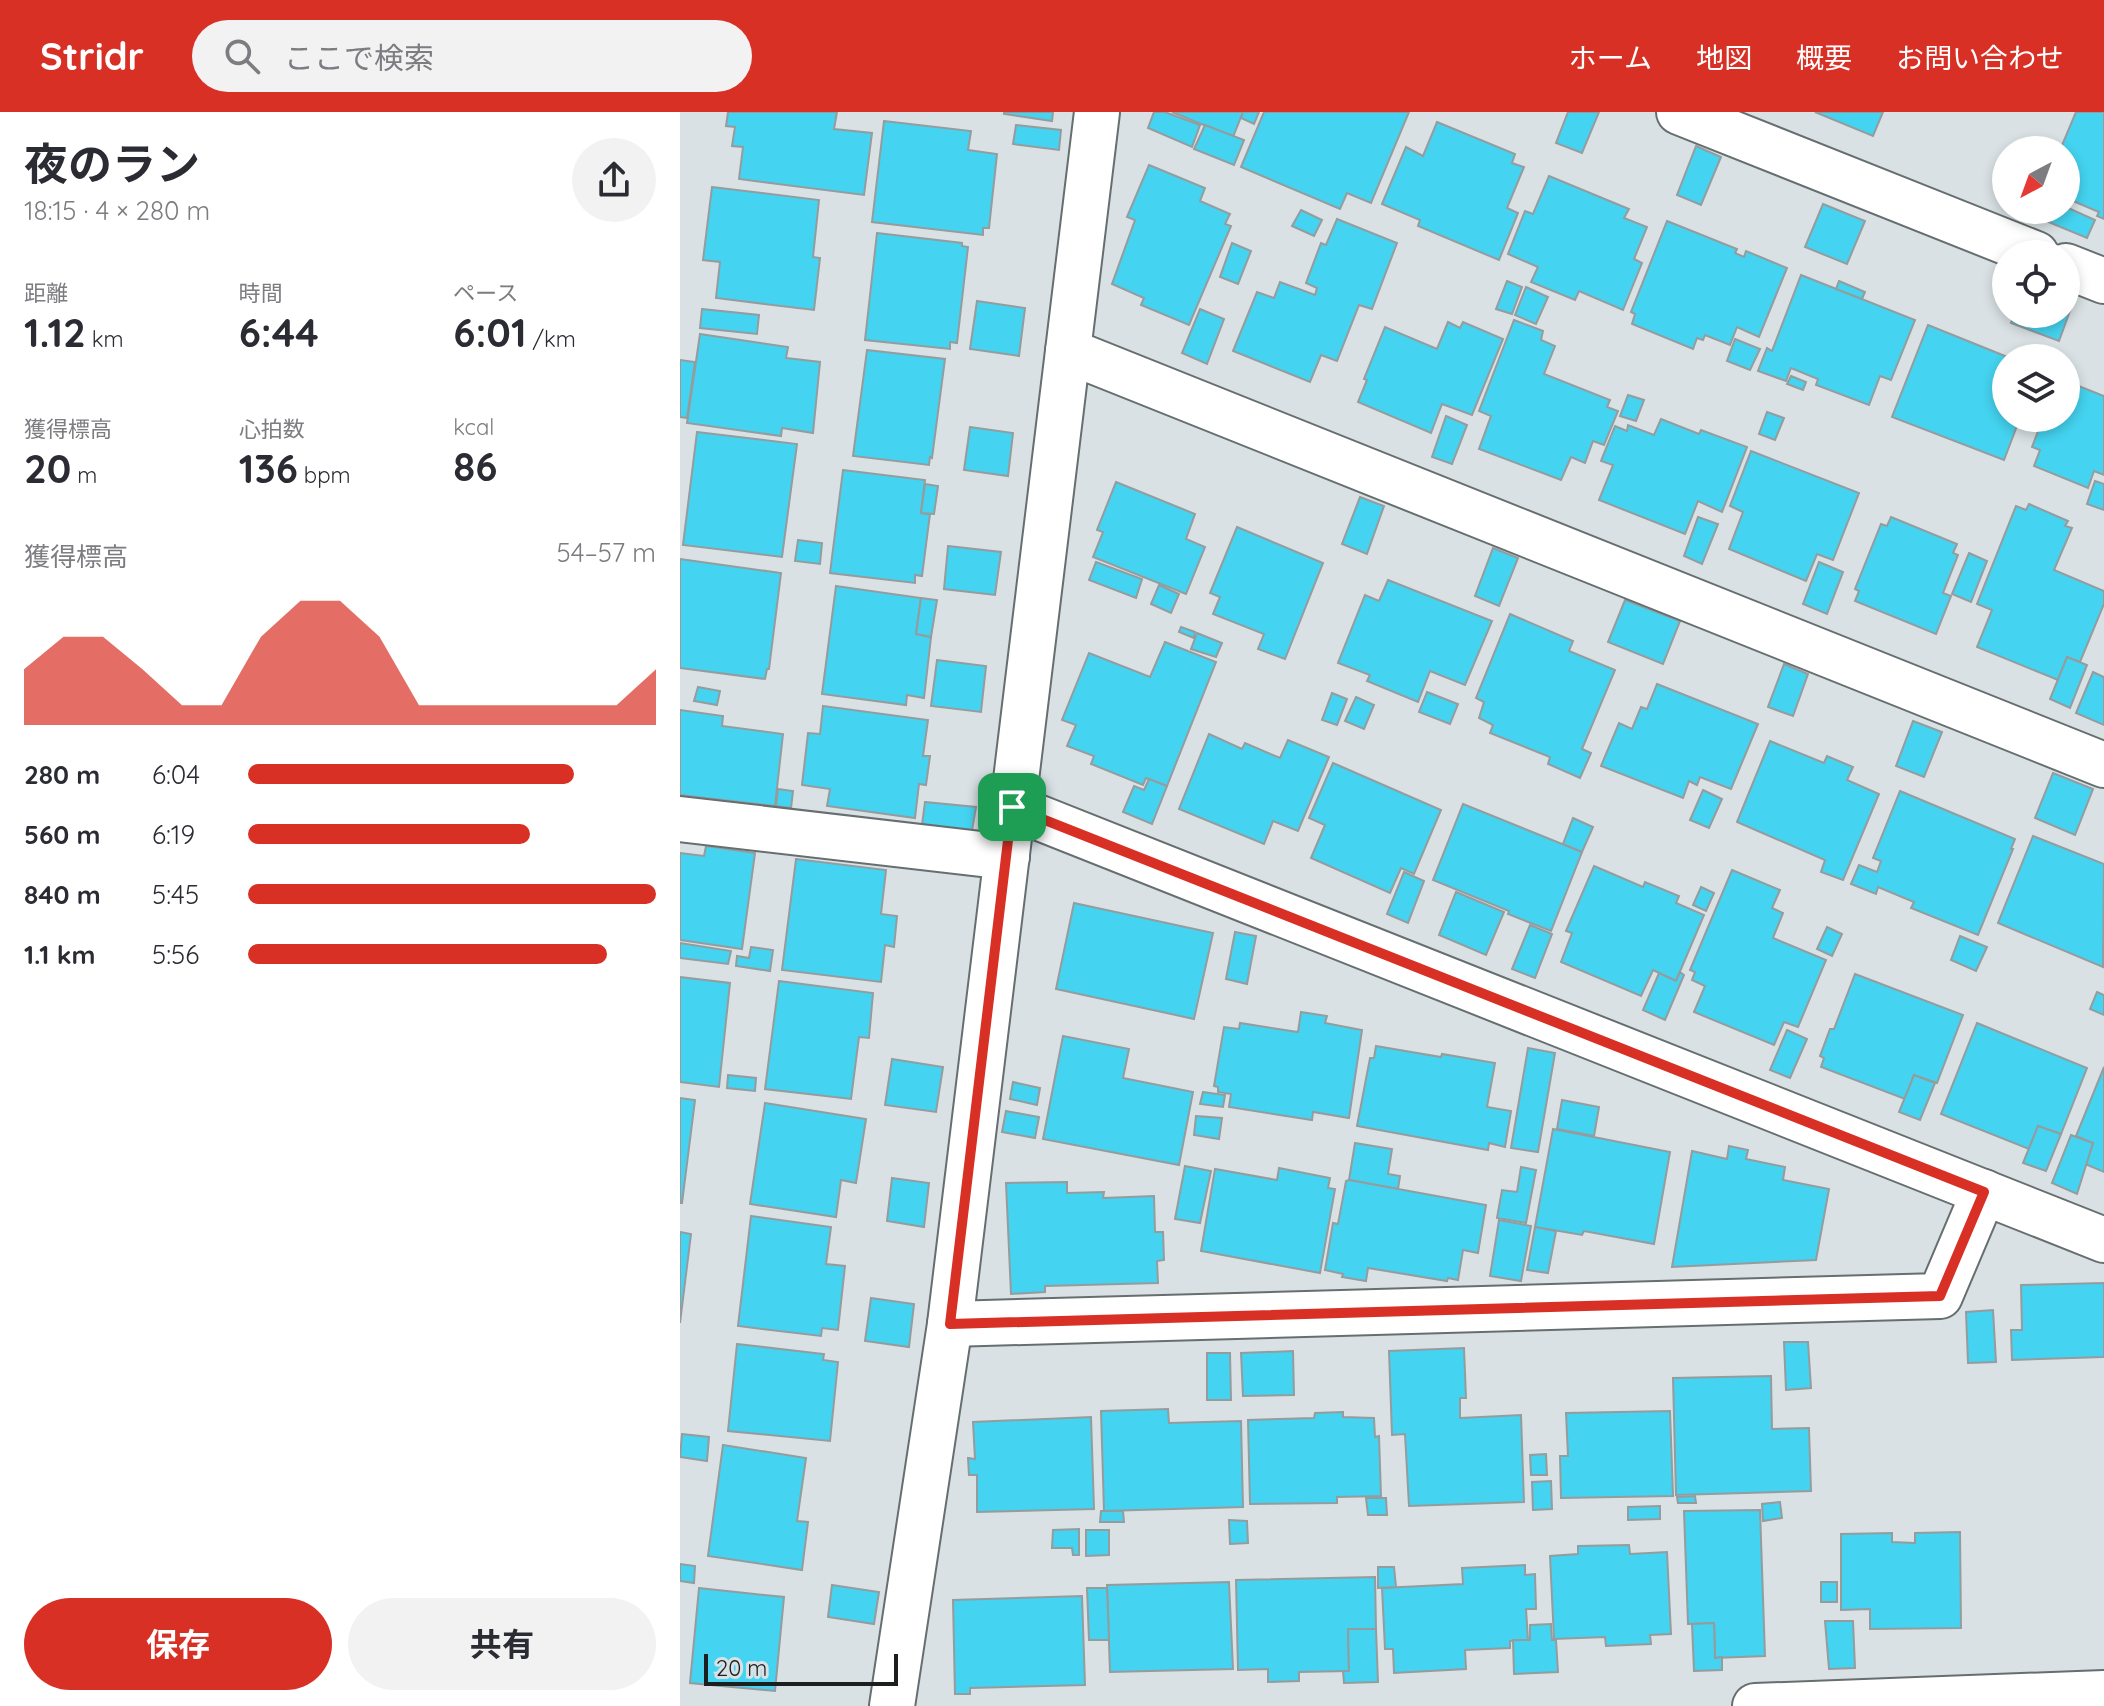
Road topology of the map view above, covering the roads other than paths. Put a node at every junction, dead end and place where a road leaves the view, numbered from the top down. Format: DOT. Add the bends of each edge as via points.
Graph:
graph roads {
  1 [pos="1097,112"];
  2 [pos="1679,112"];
  3 [pos="2001,240"];
  4 [pos="2080,272"];
  5 [pos="2104,281"];
  6 [pos="1068,351"];
  7 [pos="2104,765"];
  8 [pos="1012,807"];
  9 [pos="680,819"];
  10 [pos="1007,857"];
  11 [pos="1984,1192"];
  12 [pos="2104,1240"];
  13 [pos="950,1324"];
  14 [pos="2104,1693"];
  15 [pos="892,1706"];
  16 [pos="1755,1706"];
  17 [pos="1784,1706"];
  1 -- 6 [label="street"];
  2 -- 3 [label="street"];
  4 -- 5 [label="street"];
  6 -- 7 [label="street"];
  6 -- 8 [label="street"];
  8 -- 10 [label="street"];
  8 -- 11 [label="street"];
  9 -- 10 [label="street"];
  10 -- 13 [label="street"];
  11 -- 12 [label="street"];
  11 -- 13 [label="street" via="1940,1296"];
  13 -- 15 [label="street"];
  14 -- 17 [label="street"];
  16 -- 17 [label="street"];
}
